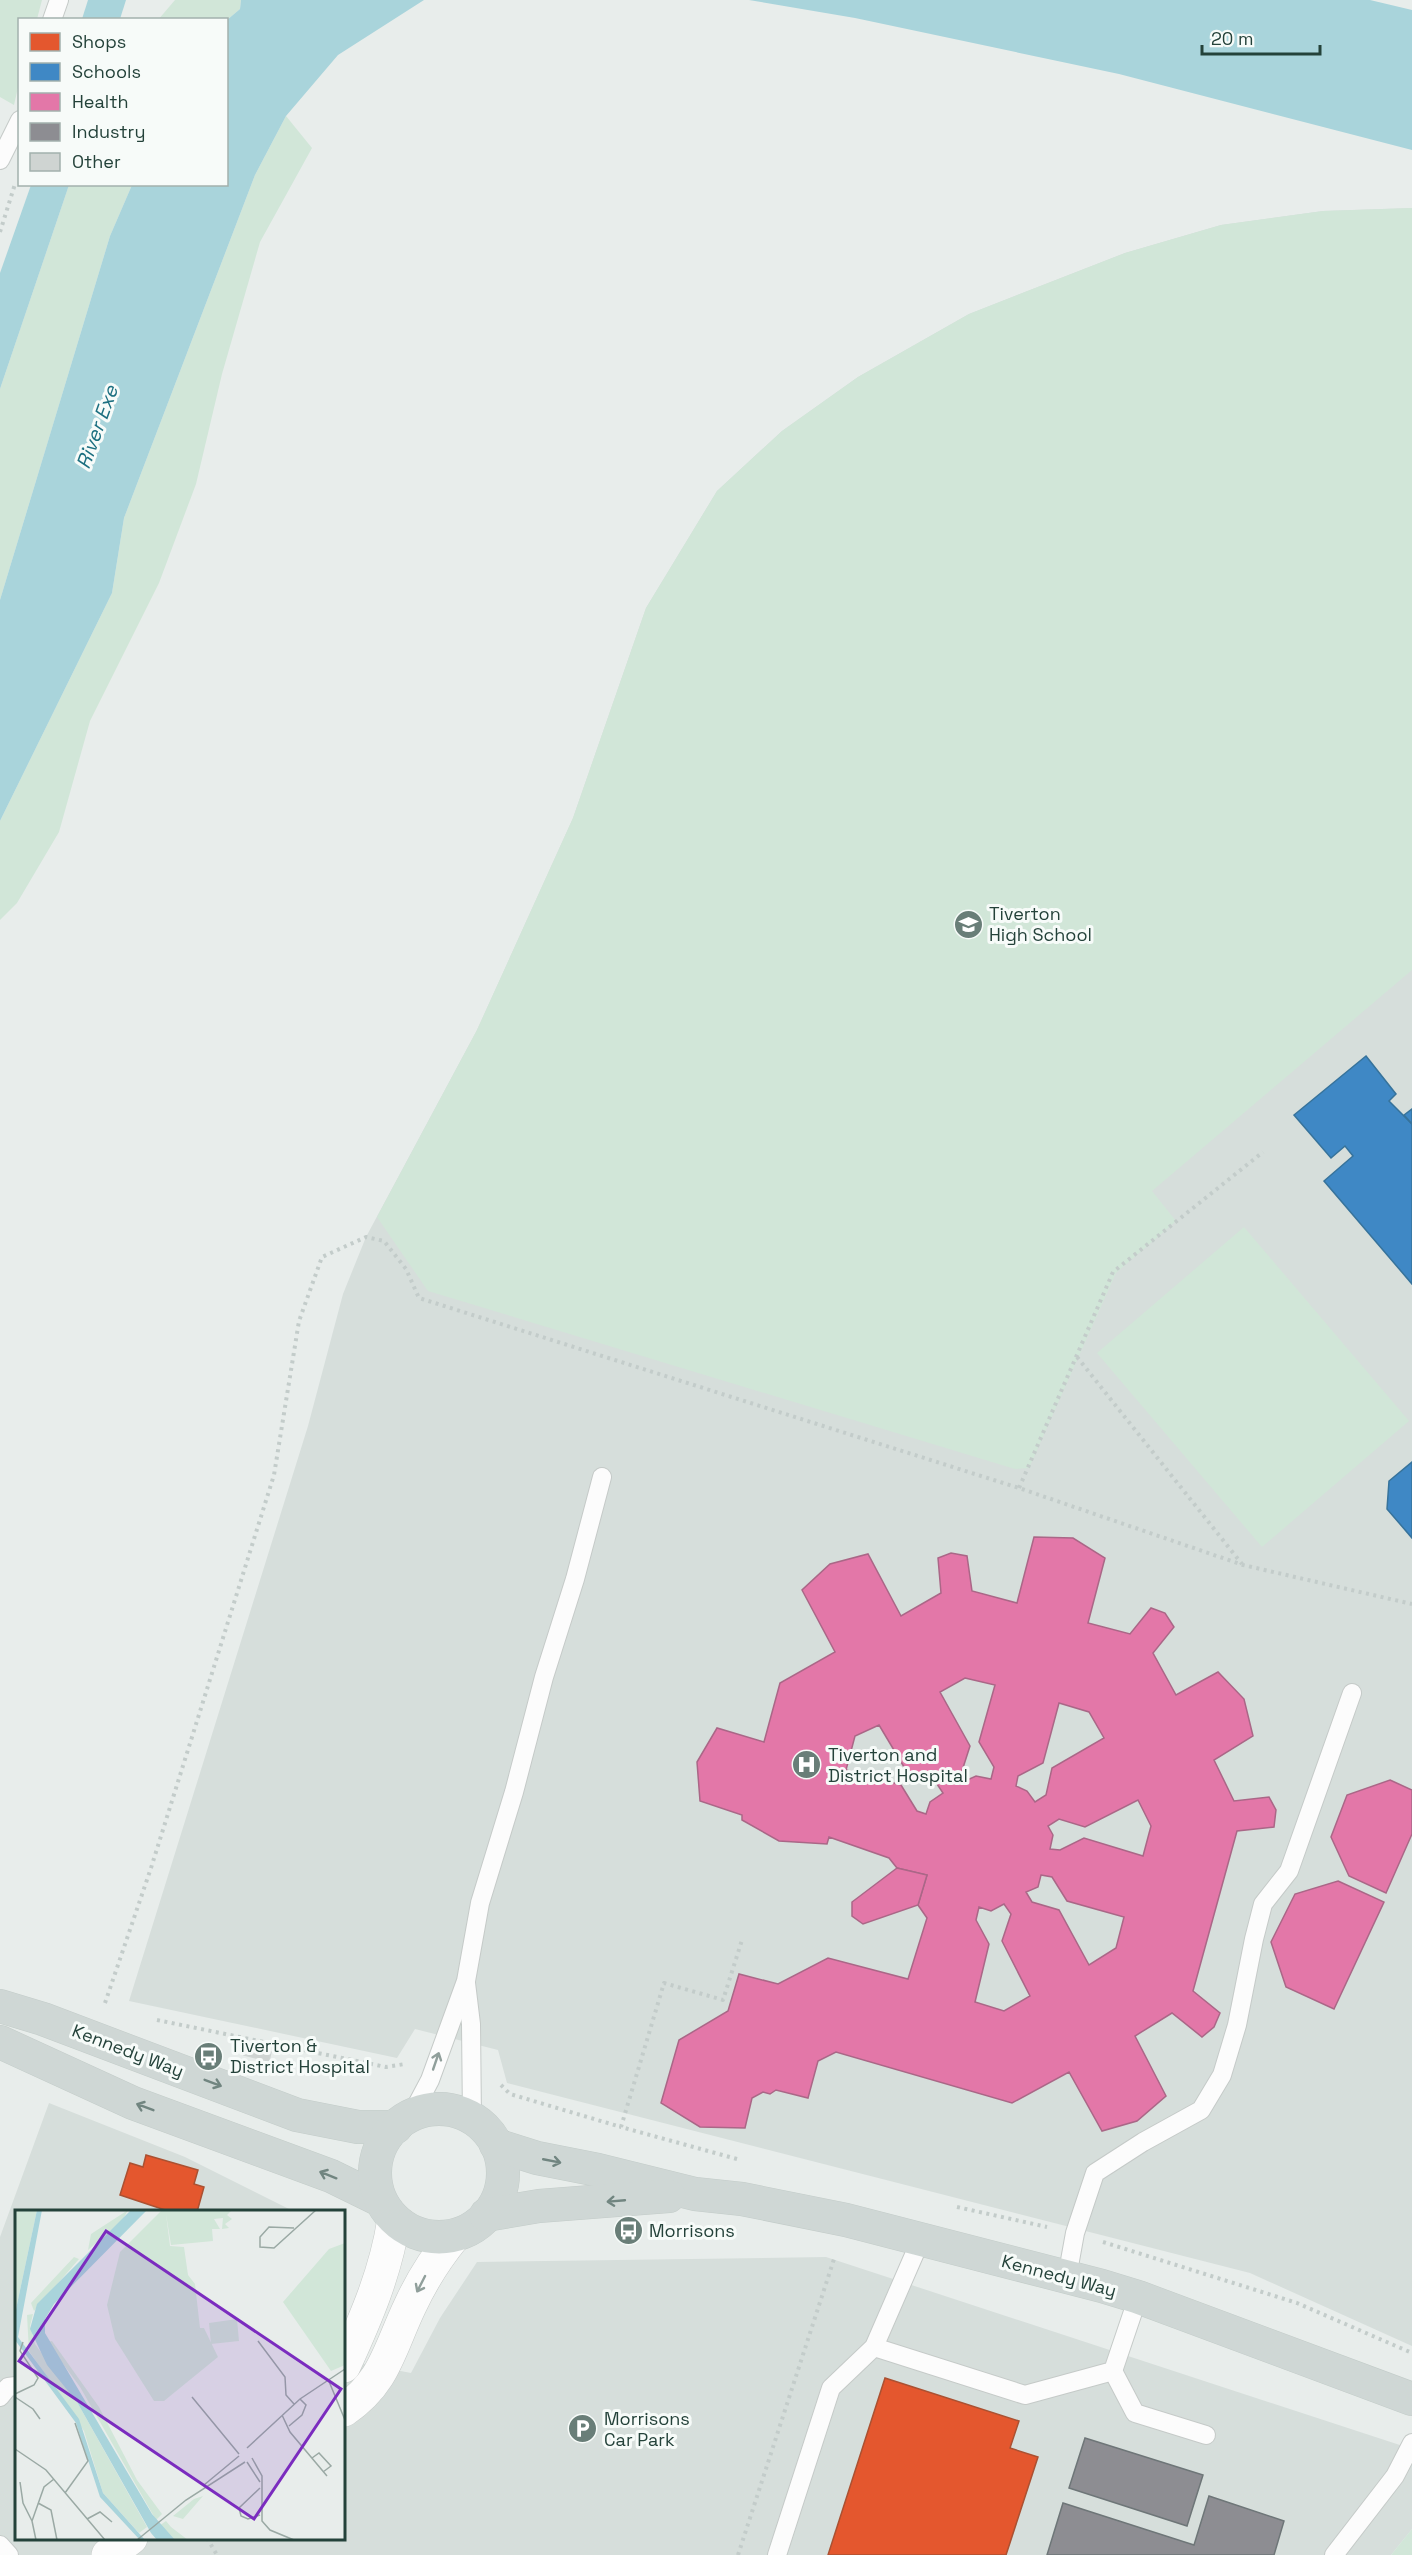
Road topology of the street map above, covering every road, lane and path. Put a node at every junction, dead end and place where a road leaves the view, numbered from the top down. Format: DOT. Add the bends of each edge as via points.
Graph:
graph roads {
  1 [pos="59,0"];
  2 [pos="53,18"];
  3 [pos="18,124"];
  4 [pos="0,160"];
  5 [pos="1263,1152"];
  6 [pos="1077,1357"];
  7 [pos="602,1477"];
  8 [pos="1019,1488"];
  9 [pos="1243,1565"];
  10 [pos="1352,1693"];
  11 [pos="742,1940"];
  12 [pos="466,1981"];
  13 [pos="0,2006"];
  14 [pos="149,2018"];
  15 [pos="0,2042"];
  16 [pos="386,2067"];
  17 [pos="404,2120"];
  18 [pos="472,2120"];
  19 [pos="496,2145"];
  20 [pos="695,2194"];
  21 [pos="742,2199"];
  22 [pos="387,2210"];
  23 [pos="486,2215"];
  24 [pos="846,2220"];
  25 [pos="1076,2233"];
  26 [pos="454,2235"];
  27 [pos="921,2239"];
  28 [pos="1067,2277"];
  29 [pos="1138,2297"];
  30 [pos="874,2347"];
  31 [pos="1412,2353"];
  32 [pos="345,2364"];
  33 [pos="1113,2371"];
  34 [pos="15,2386"];
  35 [pos="0,2397"];
  36 [pos="1412,2399"];
  37 [pos="345,2409"];
  38 [pos="1206,2435"];
  39 [pos="1412,2443"];
  40 [pos="128,2540"];
  41 [pos="208,2540"];
  42 [pos="0,2545"];
  43 [pos="9,2555"];
  44 [pos="108,2555"];
  45 [pos="217,2555"];
  46 [pos="738,2555"];
  47 [pos="777,2555"];
  48 [pos="1334,2555"];
  1 -- 2 [label="lane"];
  3 -- 4 [label="lane"];
  5 -- 6 [label="path" via="1113,1272"];
  6 -- 8 [label="path"];
  6 -- 9 [label="path"];
  7 -- 12 [label="lane" via="480,1903"];
  10 -- 25 [label="lane" via="1289,1871 1263,1904 1222,2075 1201,2110 1095,2173"];
  11 -- 21 [label="path" via="723,2000 664,1983 621,2127 746,2161"];
  17 -- 12 [label="lane, one-way" via="430,2080"];
  12 -- 18 [label="lane" via="471,2024"];
  13 -- 17 [label="main road, Kennedy Way, one-way" via="297,2115 357,2127"];
  14 -- 16 [label="path"];
  22 -- 15 [label="main road, one-way" via="331,2176 133,2103"];
  17 -- 18 [label="main road" via="434,2109 464,2113"];
  17 -- 22 [label="main road" via="386,2135 375,2162 374,2177"];
  18 -- 19 [label="main road" via="485,2128"];
  19 -- 20 [label="main road, Kennedy Way, one-way"];
  19 -- 23 [label="main road" via="502,2166 502,2191"];
  20 -- 21 [label="main road, Kennedy Way"];
  20 -- 23 [label="main road, Kennedy Way, one-way" via="539,2206"];
  21 -- 24 [label="main road, Kennedy Way"];
  22 -- 26 [label="main road" via="420,2235"];
  22 -- 32 [label="street" via="390,2248 381,2282"];
  23 -- 26 [label="main road" via="478,2224"];
  24 -- 27 [label="main road, Kennedy Way"];
  24 -- 46 [label="path"];
  25 -- 28 [label="lane"];
  25 -- 31 [label="path" via="1298,2303"];
  26 -- 37 [label="street, one-way" via="428,2269 378,2378"];
  27 -- 28 [label="main road, Kennedy Way"];
  27 -- 30 [label="lane"];
  28 -- 29 [label="main road, Kennedy Way"];
  29 -- 33 [label="lane"];
  29 -- 36 [label="main road, Kennedy Way"];
  30 -- 33 [label="lane" via="1025,2395"];
  30 -- 47 [label="lane" via="831,2388"];
  33 -- 38 [label="lane" via="1135,2413"];
  34 -- 35 [label="lane" via="8,2387"];
  39 -- 48 [label="lane" via="1395,2476"];
  40 -- 44 [label="street"];
  41 -- 45 [label="path"];
  42 -- 43 [label="lane"];
}
